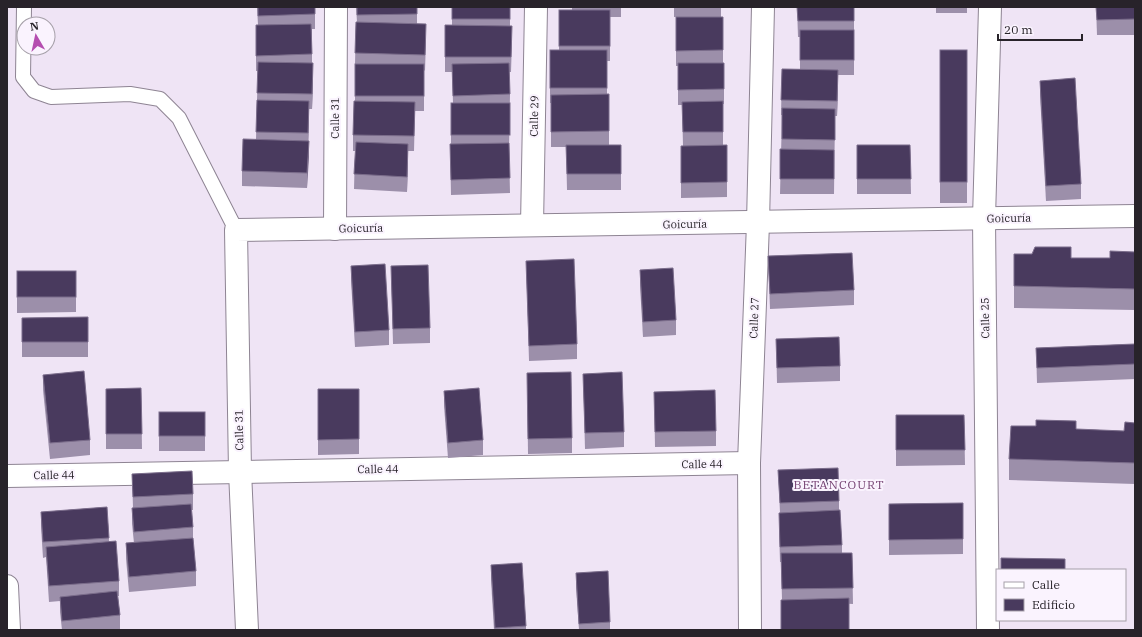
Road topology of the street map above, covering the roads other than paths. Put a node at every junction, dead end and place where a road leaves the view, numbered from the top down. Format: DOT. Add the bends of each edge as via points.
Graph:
graph roads {
  1 [pos="24,7"];
  2 [pos="336,7"];
  3 [pos="536,7"];
  4 [pos="763,7"];
  5 [pos="990,7"];
  6 [pos="1135,216"];
  7 [pos="984,218"];
  8 [pos="758,223"];
  9 [pos="532,225"];
  10 [pos="335,229"];
  11 [pos="236,230"];
  12 [pos="749,463"];
  13 [pos="240,471"];
  14 [pos="7,476"];
  15 [pos="7,586"];
  16 [pos="9,630"];
  17 [pos="247,630"];
  18 [pos="750,630"];
  19 [pos="988,630"];
  1 -- 11 [label="lane" via="23,77 34,91 51,97 130,94 160,99 179,118"];
  2 -- 10 [label="street, Calle 31"];
  3 -- 9 [label="street, Calle 29"];
  4 -- 8 [label="street, Calle 27"];
  5 -- 7 [label="street, Calle 25"];
  6 -- 7 [label="street, Goicuría"];
  7 -- 8 [label="street, Goicuría"];
  7 -- 19 [label="street, Calle 25"];
  8 -- 9 [label="street, Goicuría"];
  8 -- 12 [label="street, Calle 27"];
  9 -- 10 [label="street, Goicuría"];
  10 -- 11 [label="street, Goicuría"];
  11 -- 13 [label="street, Calle 31"];
  12 -- 13 [label="street, Calle 44"];
  12 -- 18 [label="street, Calle 27"];
  13 -- 14 [label="street, Calle 44"];
  13 -- 17 [label="street, Calle 31"];
  15 -- 16 [label="street"];
}
